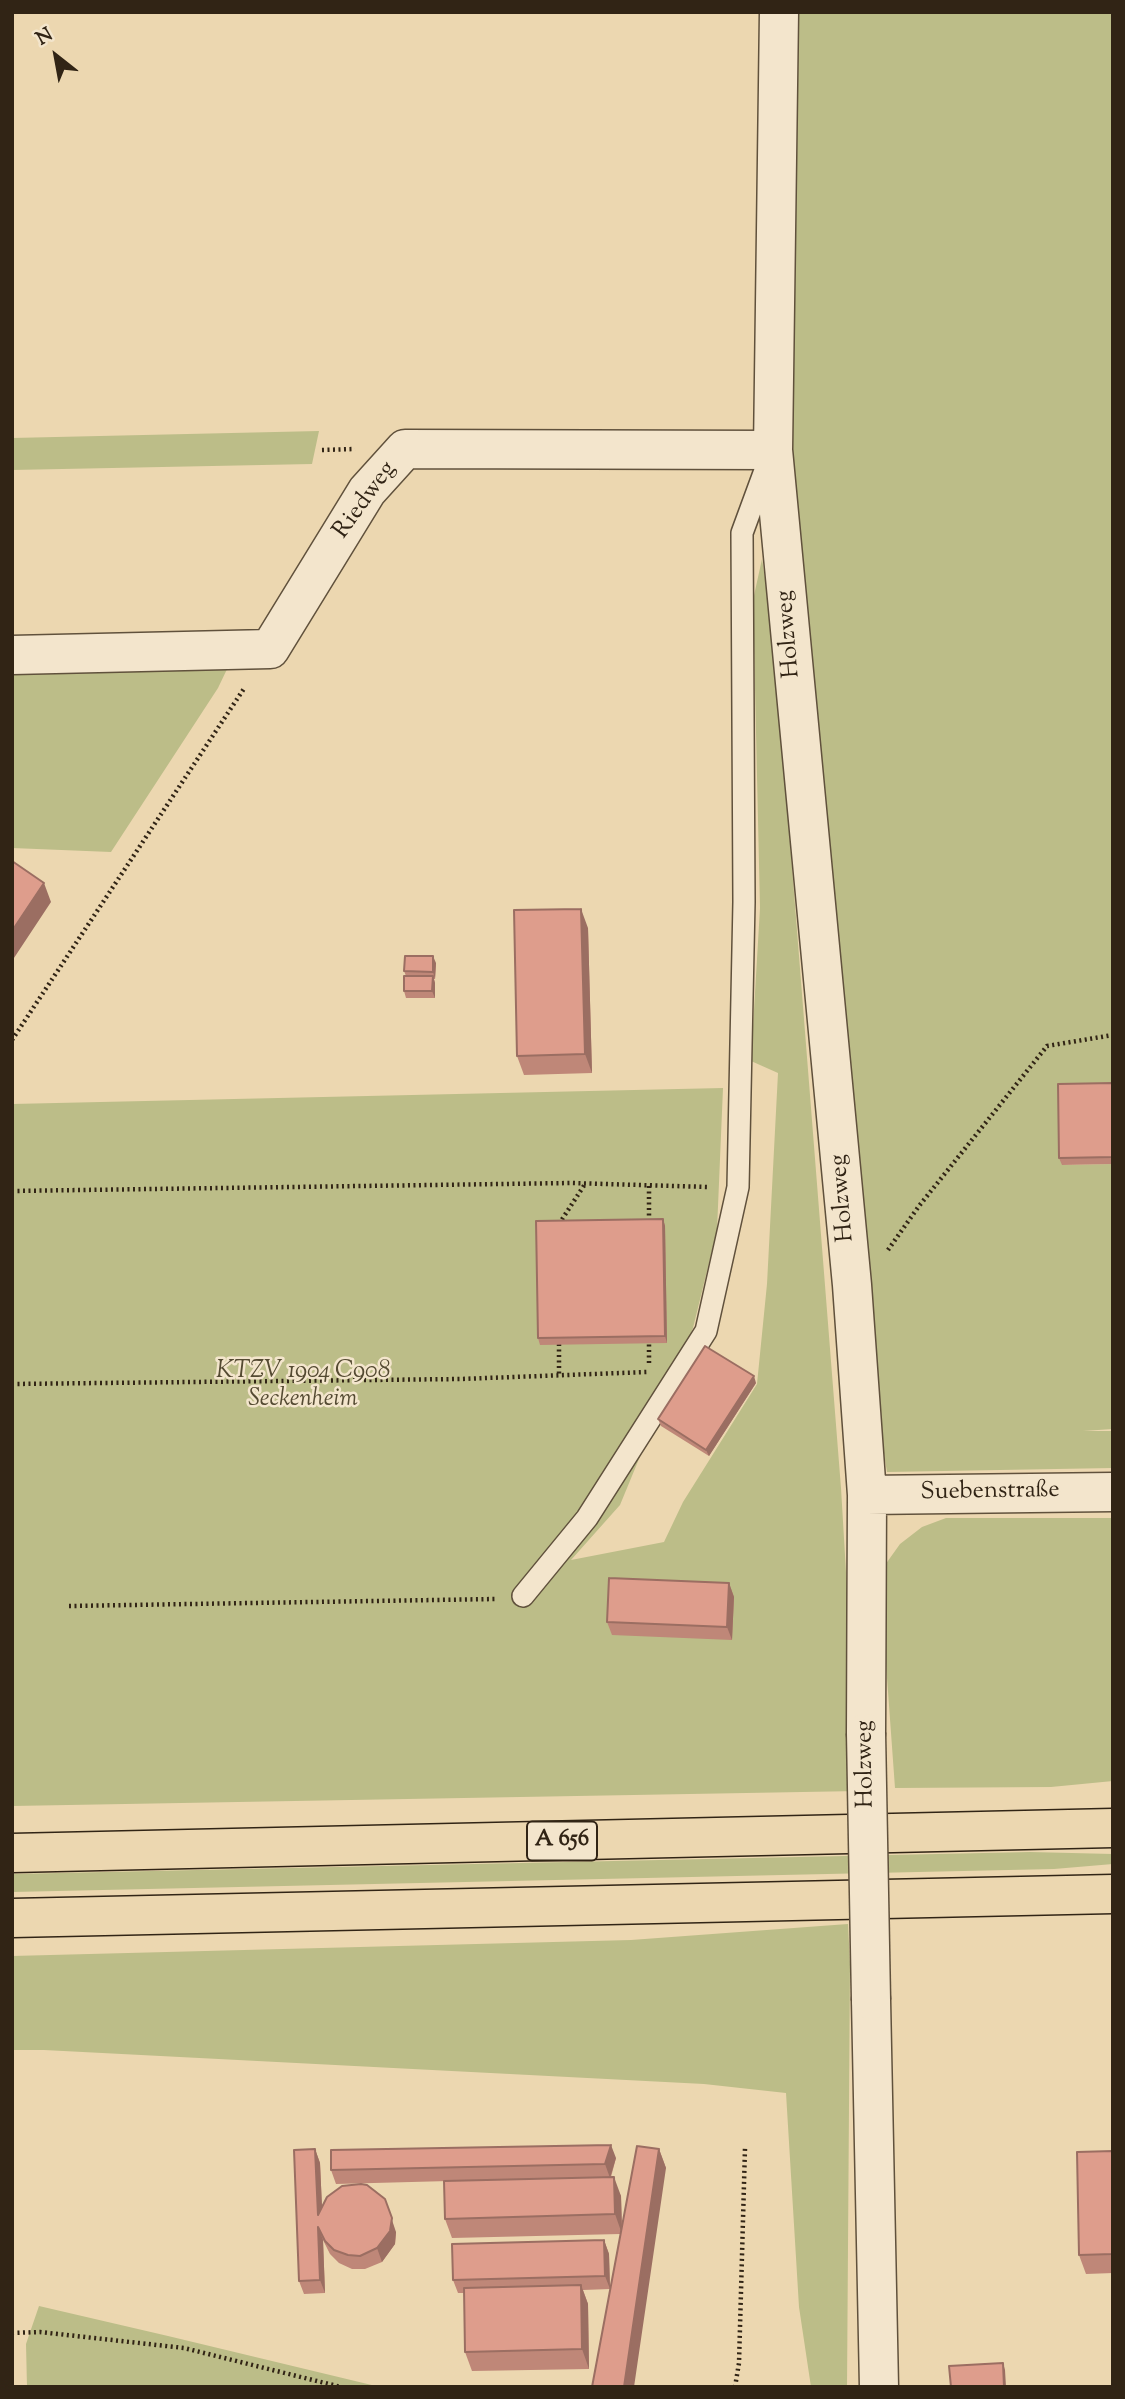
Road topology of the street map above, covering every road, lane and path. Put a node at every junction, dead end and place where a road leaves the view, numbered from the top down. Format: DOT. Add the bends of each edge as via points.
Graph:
graph roads {
  1 [pos="779,12"];
  2 [pos="773,450"];
  3 [pos="270,649"];
  4 [pos="12,655"];
  5 [pos="1113,1035"];
  6 [pos="12,1040"];
  7 [pos="585,1184"];
  8 [pos="649,1186"];
  9 [pos="738,1187"];
  10 [pos="12,1191"];
  11 [pos="649,1226"];
  12 [pos="557,1227"];
  13 [pos="852,1284"];
  14 [pos="649,1343"];
  15 [pos="559,1344"];
  16 [pos="649,1372"];
  17 [pos="559,1375"];
  18 [pos="676,1376"];
  19 [pos="12,1384"];
  20 [pos="1113,1492"];
  21 [pos="867,1495"];
  22 [pos="523,1597"];
  23 [pos="480,1600"];
  24 [pos="69,1606"];
  25 [pos="1113,1828"];
  26 [pos="12,1853"];
  27 [pos="1113,1894"];
  28 [pos="12,1918"];
  29 [pos="745,2148"];
  30 [pos="12,2333"];
  31 [pos="341,2387"];
  32 [pos="735,2387"];
  33 [pos="879,2387"];
  1 -- 2 [label="street, Holzweg"];
  2 -- 3 [label="street, Riedweg" via="405,449 367,491"];
  2 -- 9 [label="lane" via="742,533 744,902"];
  2 -- 13 [label="street, Holzweg"];
  3 -- 4 [label="street"];
  3 -- 6 [label="path"];
  5 -- 13 [label="path" via="1047,1046 877,1265"];
  7 -- 8 [label="path"];
  7 -- 10 [label="path"];
  7 -- 12 [label="path"];
  8 -- 9 [label="path"];
  8 -- 11 [label="path"];
  9 -- 18 [label="lane" via="706,1331"];
  13 -- 21 [label="street, Holzweg"];
  14 -- 16 [label="path"];
  15 -- 17 [label="path"];
  16 -- 17 [label="path"];
  16 -- 18 [label="path"];
  17 -- 19 [label="path"];
  18 -- 22 [label="lane" via="587,1518"];
  20 -- 21 [label="street, Suebenstraße"];
  21 -- 33 [label="street, Holzweg, bridge" via="866,1733"];
  23 -- 24 [label="path"];
  25 -- 26 [label="highway, A 656"];
  27 -- 28 [label="highway"];
  29 -- 32 [label="path"];
  30 -- 31 [label="path" via="184,2348"];
}
